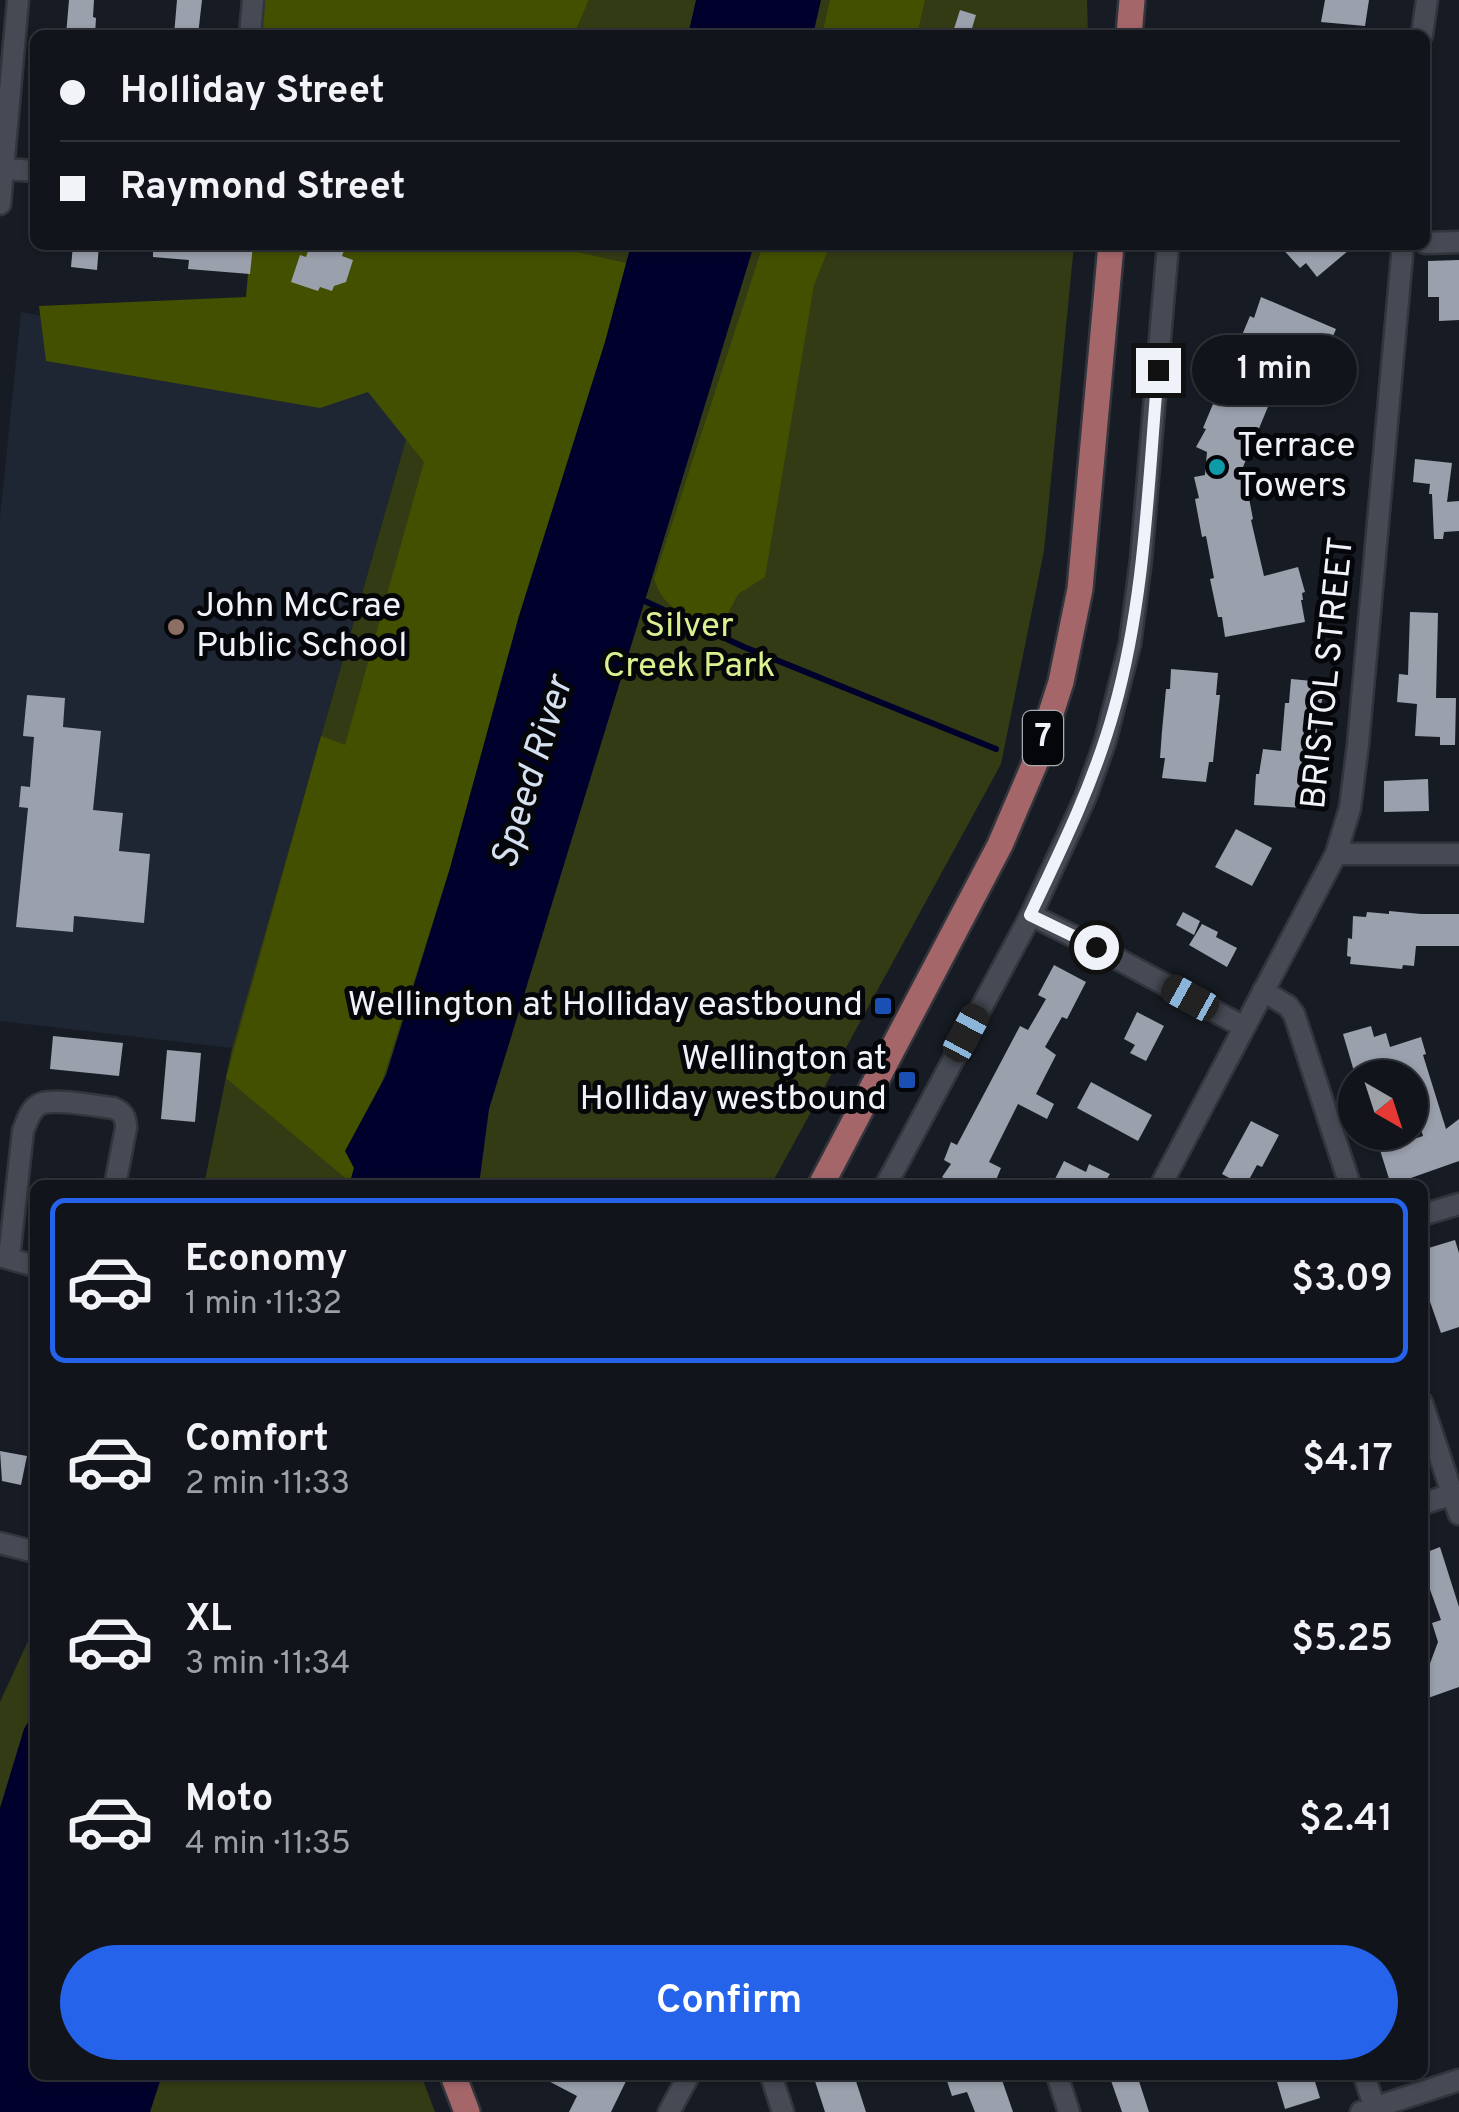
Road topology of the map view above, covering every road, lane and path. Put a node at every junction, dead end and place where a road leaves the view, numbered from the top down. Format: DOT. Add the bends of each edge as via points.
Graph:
graph roads {
  1 [pos="18,0"];
  2 [pos="253,0"];
  3 [pos="1132,0"];
  4 [pos="1426,0"];
  5 [pos="250,30"];
  6 [pos="1129,30"];
  7 [pos="1423,30"];
  8 [pos="4,168"];
  9 [pos="30,171"];
  10 [pos="0,204"];
  11 [pos="1459,242"];
  12 [pos="1430,243"];
  13 [pos="1110,250"];
  14 [pos="1168,250"];
  15 [pos="1403,250"];
  16 [pos="1336,854"];
  17 [pos="1459,854"];
  18 [pos="1030,915"];
  19 [pos="1263,991"];
  20 [pos="1244,1027"];
  21 [pos="116,1180"];
  22 [pos="824,1180"];
  23 [pos="889,1180"];
  24 [pos="1164,1180"];
  25 [pos="1348,1180"];
  26 [pos="1459,1204"];
  27 [pos="1428,1213"];
  28 [pos="4,1257"];
  29 [pos="30,1265"];
  30 [pos="1428,1420"];
  31 [pos="1457,1500"];
  32 [pos="1428,1503"];
  33 [pos="0,1543"];
  34 [pos="30,1551"];
  35 [pos="455,2080"];
  36 [pos="686,2080"];
  37 [pos="773,2080"];
  38 [pos="1059,2080"];
  39 [pos="1365,2080"];
  40 [pos="1459,2080"];
  41 [pos="1371,2110"];
  42 [pos="467,2112"];
  43 [pos="669,2112"];
  44 [pos="783,2112"];
  45 [pos="1069,2112"];
  1 -- 8 [label="street"];
  2 -- 5 [label="street"];
  3 -- 6 [label="main road"];
  4 -- 7 [label="street"];
  8 -- 9 [label="street"];
  8 -- 10 [label="street"];
  11 -- 12 [label="street"];
  13 -- 22 [label="main road, 7" via="1080,588 1060,682 1000,845"];
  14 -- 18 [label="street" via="1130,644 1098,765"];
  15 -- 16 [label="street, BRISTOL STREET" via="1357,753"];
  16 -- 17 [label="street"];
  16 -- 19 [label="street, BRISTOL STREET"];
  18 -- 20 [label="street"];
  18 -- 23 [label="street"];
  19 -- 20 [label="street, BRISTOL STREET"];
  19 -- 25 [label="street" via="1294,1014"];
  20 -- 24 [label="street, BRISTOL STREET"];
  21 -- 28 [label="street" via="126,1128 121,1111 41,1104 22,1131"];
  26 -- 27 [label="street"];
  28 -- 29 [label="street"];
  30 -- 31 [label="street"];
  31 -- 32 [label="street"];
  33 -- 34 [label="street"];
  35 -- 42 [label="main road"];
  36 -- 43 [label="street"];
  37 -- 44 [label="street"];
  38 -- 45 [label="street"];
  39 -- 41 [label="street"];
  40 -- 41 [label="street"];
}
